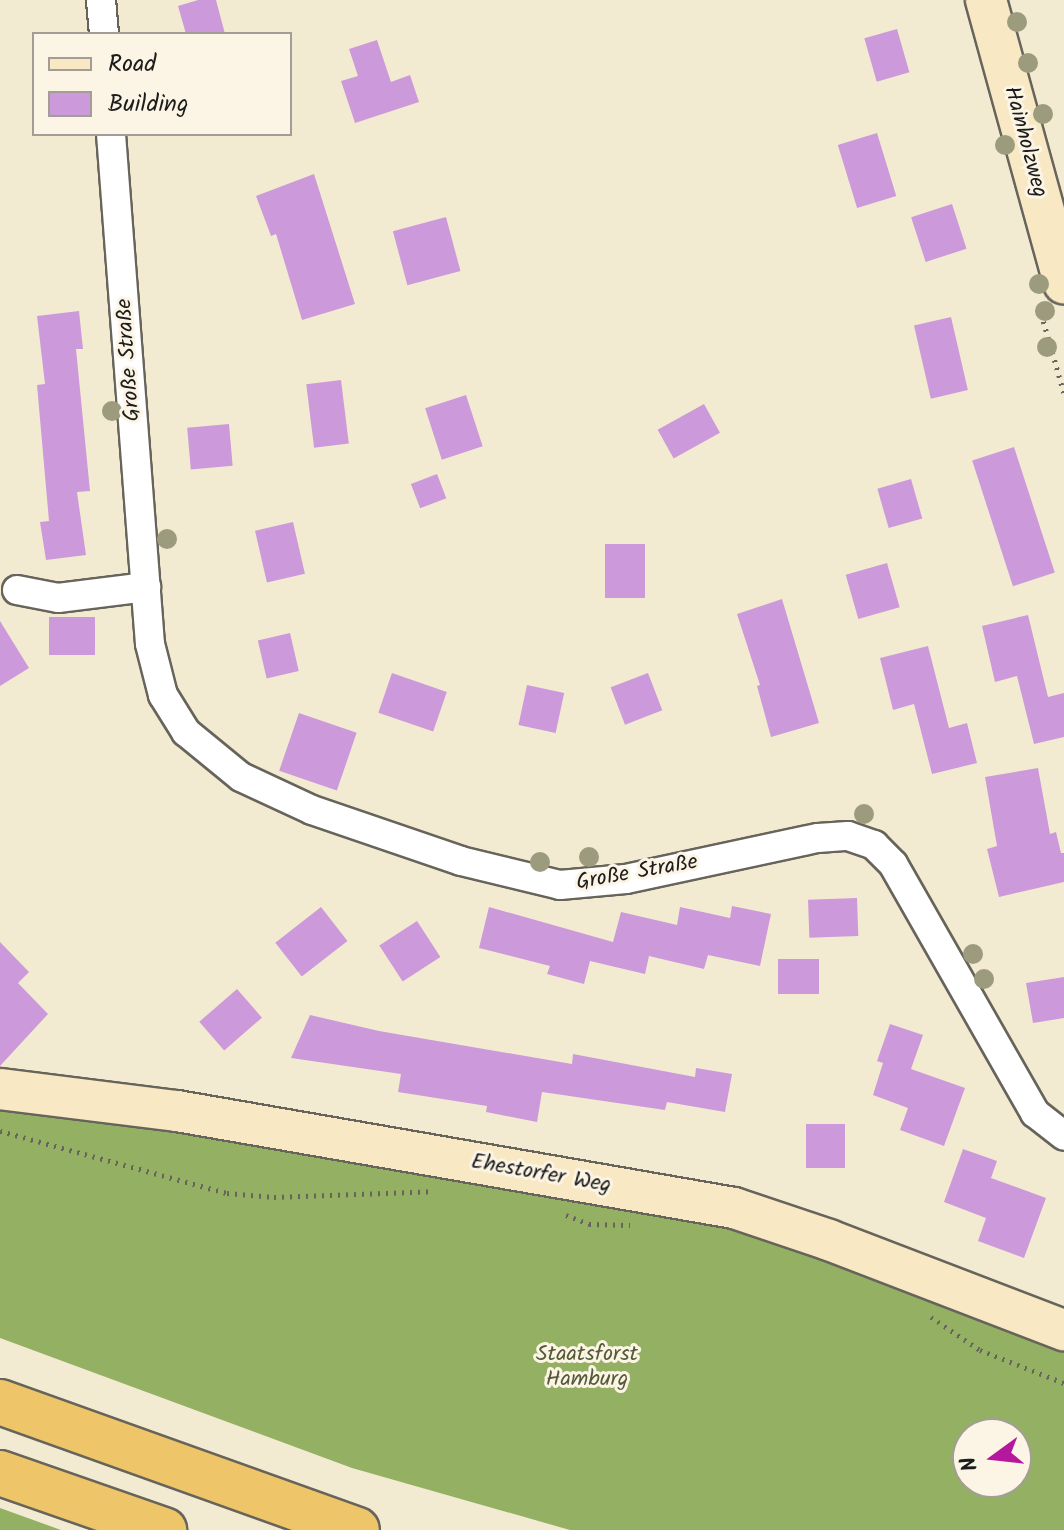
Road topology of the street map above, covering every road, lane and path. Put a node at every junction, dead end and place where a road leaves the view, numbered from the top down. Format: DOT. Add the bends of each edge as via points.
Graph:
graph roads {
  1 [pos="101,0"];
  2 [pos="986,0"];
  3 [pos="104,32"];
  4 [pos="111,136"];
  5 [pos="1064,283"];
  6 [pos="146,587"];
  7 [pos="17,590"];
  8 [pos="0,1089"];
  9 [pos="0,1131"];
  10 [pos="1064,1136"];
  11 [pos="441,1190"];
  12 [pos="560,1212"];
  13 [pos="642,1222"];
  14 [pos="927,1314"];
  15 [pos="1064,1330"];
  16 [pos="1064,1383"];
  17 [pos="0,1402"];
  18 [pos="0,1473"];
  19 [pos="164,1530"];
  20 [pos="357,1530"];
  1 -- 3 [label="street"];
  2 -- 5 [label="main road, Hainholzweg"];
  4 -- 6 [label="street, Große Straße"];
  6 -- 7 [label="street" via="58,598"];
  6 -- 10 [label="street, Große Straße" via="157,679 186,732 241,777 312,810 461,861 560,885 613,881 818,838 848,836 874,845 893,864 1035,1113"];
  8 -- 15 [label="main road, Ehestorfer Weg" via="177,1111 734,1208"];
  9 -- 11 [label="path" via="227,1193 274,1197"];
  12 -- 13 [label="path" via="613,1227"];
  14 -- 16 [label="path" via="980,1350"];
  17 -- 20 [label="highway"];
  18 -- 19 [label="highway"];
}
